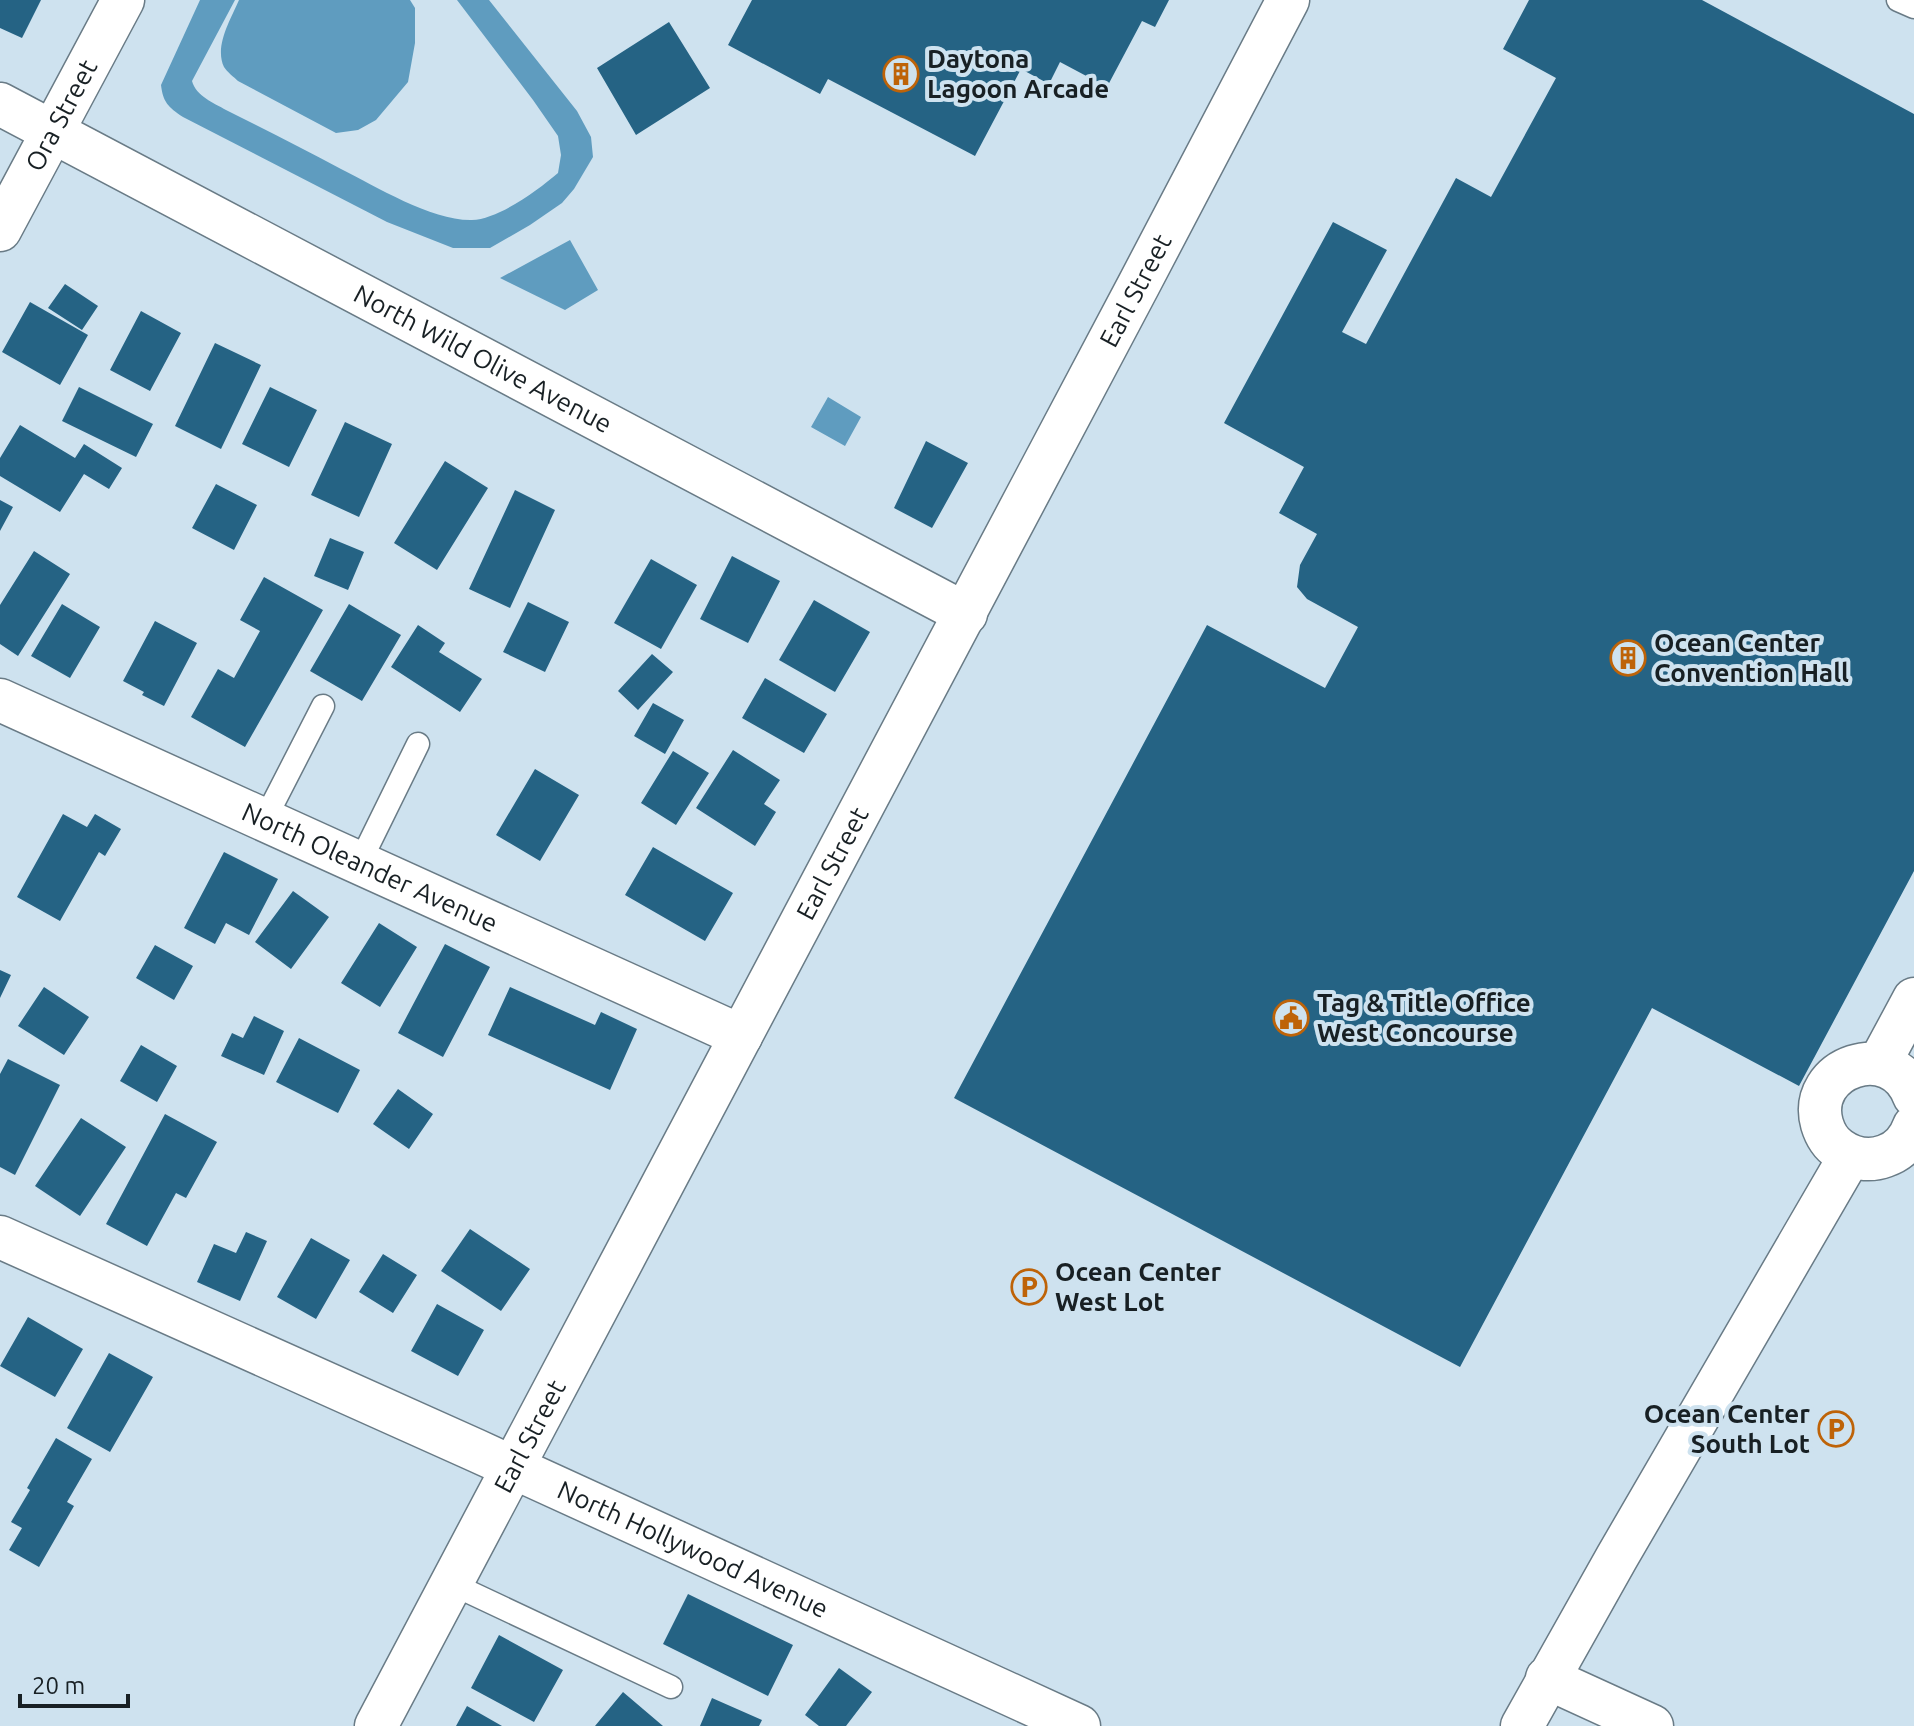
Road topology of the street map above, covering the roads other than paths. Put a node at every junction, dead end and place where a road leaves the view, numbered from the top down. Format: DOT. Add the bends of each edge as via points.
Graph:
graph roads {
  1 [pos="123,0"];
  2 [pos="1288,0"];
  3 [pos="1898,0"];
  4 [pos="1914,7"];
  5 [pos="0,104"];
  6 [pos="51,132"];
  7 [pos="0,230"];
  8 [pos="966,614"];
  9 [pos="0,700"];
  10 [pos="323,706"];
  11 [pos="418,744"];
  12 [pos="264,821"];
  13 [pos="359,864"];
  14 [pos="1914,999"];
  15 [pos="741,1036"];
  16 [pos="1879,1064"];
  17 [pos="1913,1124"];
  18 [pos="1850,1156"];
  19 [pos="0,1237"];
  20 [pos="514,1468"];
  21 [pos="452,1584"];
  22 [pos="1547,1678"];
  23 [pos="671,1687"];
  24 [pos="376,1726"];
  25 [pos="1079,1726"];
  26 [pos="1522,1726"];
  27 [pos="1652,1726"];
  1 -- 6 [label="street, Ora Street"];
  2 -- 8 [label="street, Earl Street"];
  3 -- 4 [label="lane"];
  5 -- 6 [label="street, North Wild Olive Avenue"];
  6 -- 7 [label="street, Ora Street"];
  6 -- 8 [label="street, North Wild Olive Avenue"];
  8 -- 15 [label="street, Earl Street"];
  9 -- 12 [label="street, North Oleander Avenue"];
  10 -- 12 [label="lane"];
  11 -- 13 [label="lane"];
  12 -- 13 [label="street, North Oleander Avenue"];
  13 -- 15 [label="street, North Oleander Avenue"];
  14 -- 16 [label="street"];
  15 -- 20 [label="street, Earl Street"];
  16 -- 17 [label="street" via="1905,1079"];
  16 -- 18 [label="street" via="1848,1068 1835,1077 1821,1104 1826,1135"];
  17 -- 18 [label="street" via="1901,1147 1890,1154 1877,1159"];
  18 -- 22 [label="street"];
  19 -- 20 [label="street, North Hollywood Avenue"];
  20 -- 21 [label="street, Earl Street"];
  20 -- 25 [label="street, North Hollywood Avenue"];
  21 -- 23 [label="lane"];
  21 -- 24 [label="street, Earl Street"];
  22 -- 26 [label="street"];
  22 -- 27 [label="street"];
}
